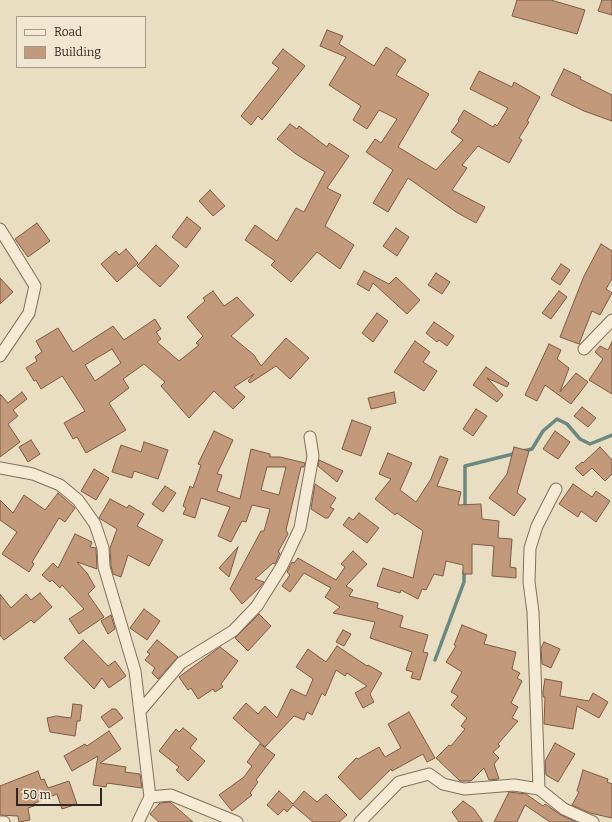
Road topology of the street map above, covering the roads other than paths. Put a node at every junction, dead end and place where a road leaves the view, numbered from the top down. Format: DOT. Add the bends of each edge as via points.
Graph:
graph roads {
  1 [pos="0,229"];
  2 [pos="612,320"];
  3 [pos="584,349"];
  4 [pos="0,356"];
  5 [pos="310,438"];
  6 [pos="0,468"];
  7 [pos="556,489"];
  8 [pos="141,710"];
  9 [pos="539,789"];
  10 [pos="150,797"];
  11 [pos="0,822"];
  12 [pos="4,822"];
  13 [pos="138,822"];
  14 [pos="237,822"];
  15 [pos="360,822"];
  16 [pos="593,822"];
  1 -- 4 [label="street" via="35,286 29,313"];
  2 -- 3 [label="street"];
  5 -- 8 [label="street" via="313,456 300,528 282,566 257,606 233,631 181,663"];
  6 -- 8 [label="street" via="33,474 60,485 78,500 95,524 103,548 104,567 135,671"];
  7 -- 9 [label="street" via="537,526 530,548 529,582 533,612"];
  8 -- 10 [label="street"];
  9 -- 15 [label="street" via="514,786 464,789 443,784 429,774 415,776 399,782"];
  9 -- 16 [label="street" via="564,809"];
  10 -- 13 [label="street"];
  10 -- 14 [label="street" via="171,795"];
  11 -- 12 [label="street"];
}
